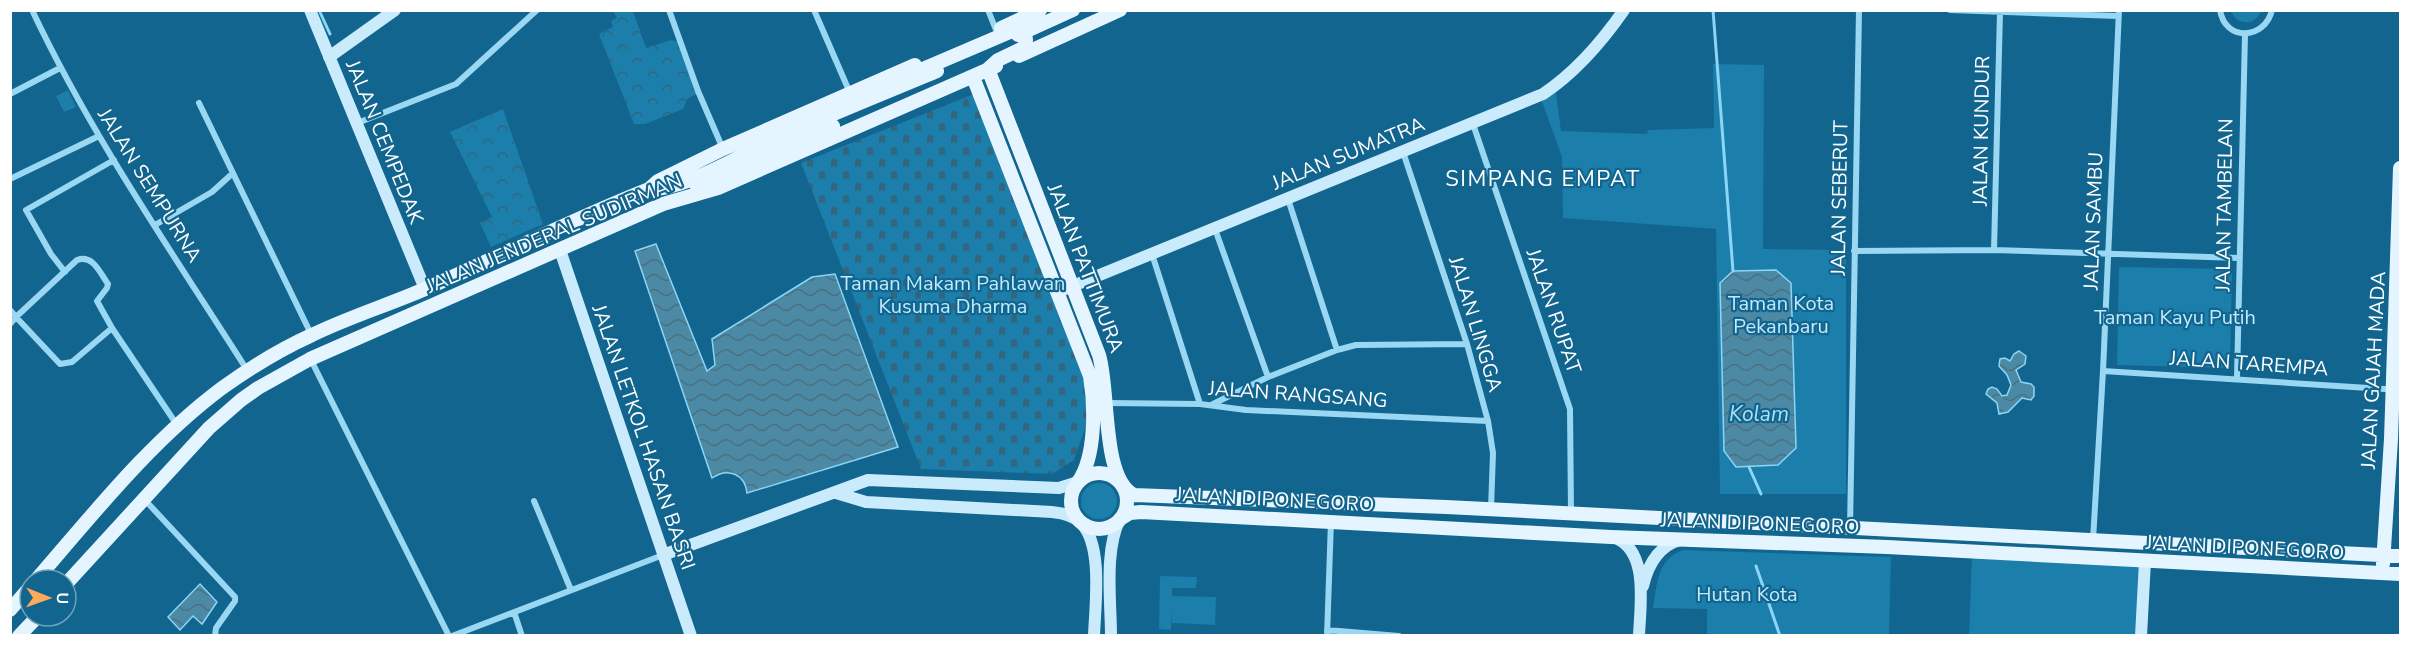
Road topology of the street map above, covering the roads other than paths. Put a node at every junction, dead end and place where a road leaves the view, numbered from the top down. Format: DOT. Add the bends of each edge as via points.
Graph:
graph roads {
  1 [pos="32,10"];
  2 [pos="310,10"];
  3 [pos="395,10"];
  4 [pos="537,10"];
  5 [pos="669,10"];
  6 [pos="814,10"];
  7 [pos="988,10"];
  8 [pos="1040,10"];
  9 [pos="1073,10"];
  10 [pos="1102,10"];
  11 [pos="1120,10"];
  12 [pos="1624,10"];
  13 [pos="1859,10"];
  14 [pos="1950,10"];
  15 [pos="2220,10"];
  16 [pos="2272,10"];
  17 [pos="2000,12"];
  18 [pos="2118,13"];
  19 [pos="996,30"];
  20 [pos="2245,34"];
  21 [pos="329,57"];
  22 [pos="908,68"];
  23 [pos="60,69"];
  24 [pos="988,69"];
  25 [pos="973,77"];
  26 [pos="850,93"];
  27 [pos="10,94"];
  28 [pos="199,103"];
  29 [pos="356,124"];
  30 [pos="1473,124"];
  31 [pos="99,136"];
  32 [pos="723,149"];
  33 [pos="1402,152"];
  34 [pos="114,160"];
  35 [pos="2400,168"];
  36 [pos="724,169"];
  37 [pos="233,173"];
  38 [pos="10,179"];
  39 [pos="649,189"];
  40 [pos="1288,199"];
  41 [pos="663,204"];
  42 [pos="155,225"];
  43 [pos="1215,229"];
  44 [pos="560,250"];
  45 [pos="1995,250"];
  46 [pos="1854,251"];
  47 [pos="1152,254"];
  48 [pos="2108,255"];
  49 [pos="2239,258"];
  50 [pos="65,272"];
  51 [pos="1072,286"];
  52 [pos="425,289"];
  53 [pos="1058,292"];
  54 [pos="10,310"];
  55 [pos="16,317"];
  56 [pos="10,324"];
  57 [pos="112,328"];
  58 [pos="312,334"];
  59 [pos="1467,344"];
  60 [pos="1337,350"];
  61 [pos="310,358"];
  62 [pos="248,371"];
  63 [pos="2103,371"];
  64 [pos="1268,377"];
  65 [pos="2237,378"];
  66 [pos="2397,390"];
  67 [pos="1107,403"];
  68 [pos="1200,404"];
  69 [pos="1213,405"];
  70 [pos="1488,421"];
  71 [pos="177,426"];
  72 [pos="1078,482"];
  73 [pos="1122,486"];
  74 [pos="836,493"];
  75 [pos="144,499"];
  76 [pos="534,501"];
  77 [pos="1446,507"];
  78 [pos="1491,510"];
  79 [pos="1571,514"];
  80 [pos="1120,519"];
  81 [pos="1331,521"];
  82 [pos="1081,522"];
  83 [pos="1445,526"];
  84 [pos="1850,529"];
  85 [pos="1611,537"];
  86 [pos="2011,537"];
  87 [pos="1682,539"];
  88 [pos="2093,541"];
  89 [pos="2010,554"];
  90 [pos="663,555"];
  91 [pos="2383,555"];
  92 [pos="2400,556"];
  93 [pos="2145,561"];
  94 [pos="46,568"];
  95 [pos="78,571"];
  96 [pos="2382,573"];
  97 [pos="2400,574"];
  98 [pos="571,590"];
  99 [pos="1641,596"];
  100 [pos="514,612"];
  101 [pos="1327,633"];
  102 [pos="215,636"];
  103 [pos="450,636"];
  104 [pos="522,636"];
  105 [pos="692,636"];
  106 [pos="1094,636"];
  107 [pos="1111,636"];
  108 [pos="1399,636"];
  109 [pos="1639,636"];
  110 [pos="2141,636"];
  1 -- 23 [label="street, JALAN SEMPURNA"];
  2 -- 21 [label="street, JALAN CEMPEDAK"];
  3 -- 21 [label="street"];
  4 -- 29 [label="street" via="456,84"];
  5 -- 32 [label="street"];
  6 -- 26 [label="street"];
  7 -- 19 [label="street"];
  8 -- 19 [label="main road, JALAN JENDERAL SUDIRMAN"];
  9 -- 36 [label="main road"];
  10 -- 36 [label="main road" via="972,69"];
  11 -- 24 [label="main road, JALAN JENDERAL SUDIRMAN"];
  12 -- 30 [label="street, JALAN SUMATRA" via="1600,44 1560,82 1543,94"];
  13 -- 46 [label="street, JALAN SEBERUT"];
  14 -- 17 [label="street"];
  15 -- 20 [label="street" via="2229,28"];
  16 -- 20 [label="street" via="2262,28"];
  17 -- 18 [label="street"];
  17 -- 45 [label="street, JALAN KUNDUR"];
  18 -- 48 [label="street, JALAN SAMBU"];
  19 -- 22 [label="main road, JALAN JENDERAL SUDIRMAN"];
  20 -- 49 [label="street, JALAN TAMBELAN"];
  21 -- 29 [label="street, JALAN CEMPEDAK"];
  22 -- 24 [label="main road" via="923,69 1012,30 1022,32 1026,42 1023,48"];
  22 -- 26 [label="main road, JALAN JENDERAL SUDIRMAN"];
  23 -- 27 [label="street"];
  23 -- 31 [label="street, JALAN SEMPURNA"];
  24 -- 25 [label="main road, JALAN JENDERAL SUDIRMAN"];
  24 -- 51 [label="main road, JALAN PATTIMURA"];
  25 -- 41 [label="main road, JALAN JENDERAL SUDIRMAN" via="718,188"];
  25 -- 53 [label="main road, JALAN PATTIMURA"];
  26 -- 32 [label="main road, JALAN JENDERAL SUDIRMAN"];
  28 -- 37 [label="street"];
  29 -- 52 [label="street, JALAN CEMPEDAK"];
  30 -- 33 [label="street, JALAN SUMATRA"];
  30 -- 79 [label="street, JALAN RUPAT" via="1570,409"];
  31 -- 34 [label="street, JALAN SEMPURNA"];
  31 -- 38 [label="street"];
  32 -- 39 [label="main road, JALAN JENDERAL SUDIRMAN"];
  33 -- 40 [label="street, JALAN SUMATRA"];
  33 -- 59 [label="street, JALAN LINGGA"];
  34 -- 42 [label="street, JALAN SEMPURNA"];
  34 -- 50 [label="street" via="26,210"];
  35 -- 66 [label="main road, JALAN GAJAH MADA"];
  36 -- 39 [label="main road" via="665,190"];
  36 -- 41 [label="main road"];
  37 -- 42 [label="street" via="212,192"];
  37 -- 58 [label="street"];
  39 -- 52 [label="main road, JALAN JENDERAL SUDIRMAN"];
  40 -- 43 [label="street, JALAN SUMATRA"];
  40 -- 60 [label="street"];
  41 -- 44 [label="main road, JALAN JENDERAL SUDIRMAN"];
  42 -- 62 [label="street, JALAN SEMPURNA"];
  43 -- 47 [label="street, JALAN SUMATRA"];
  43 -- 64 [label="street"];
  44 -- 61 [label="main road, JALAN JENDERAL SUDIRMAN"];
  44 -- 90 [label="street, JALAN LETKOL HASAN BASRI"];
  45 -- 46 [label="street"];
  45 -- 48 [label="street"];
  46 -- 84 [label="street, JALAN SEBERUT"];
  47 -- 51 [label="street, JALAN SUMATRA"];
  47 -- 68 [label="street"];
  48 -- 49 [label="street"];
  48 -- 63 [label="street, JALAN SAMBU"];
  49 -- 65 [label="street, JALAN TAMBELAN"];
  50 -- 55 [label="street"];
  50 -- 57 [label="street" via="77,260 90,260 108,284 97,301"];
  51 -- 53 [label="street, JALAN SUMATRA"];
  51 -- 67 [label="main road, JALAN PATTIMURA" via="1102,364"];
  52 -- 58 [label="main road, JALAN JENDERAL SUDIRMAN"];
  53 -- 72 [label="main road, JALAN PATTIMURA" via="1091,386 1089,457"];
  54 -- 55 [label="street"];
  55 -- 56 [label="street"];
  55 -- 57 [label="street" via="60,364 72,362"];
  57 -- 71 [label="street"];
  58 -- 62 [label="main road, JALAN JENDERAL SUDIRMAN"];
  59 -- 60 [label="street" via="1356,345"];
  59 -- 70 [label="street, JALAN LINGGA"];
  60 -- 64 [label="street"];
  61 -- 75 [label="main road, JALAN JENDERAL SUDIRMAN" via="241,400 209,428"];
  61 -- 103 [label="street"];
  62 -- 71 [label="main road, JALAN JENDERAL SUDIRMAN"];
  63 -- 65 [label="street, JALAN TAREMPA"];
  63 -- 88 [label="street, JALAN SAMBU"];
  64 -- 69 [label="street"];
  65 -- 66 [label="street, JALAN TAREMPA"];
  66 -- 91 [label="main road, JALAN GAJAH MADA"];
  67 -- 68 [label="street, JALAN RANGSANG"];
  67 -- 73 [label="main road, JALAN PATTIMURA" via="1112,463"];
  68 -- 69 [label="street, JALAN RANGSANG"];
  69 -- 70 [label="street, JALAN RANGSANG" via="1246,410"];
  70 -- 78 [label="street, JALAN LINGGA" via="1493,453"];
  71 -- 94 [label="main road, JALAN JENDERAL SUDIRMAN" via="131,471"];
  72 -- 73 [label="main road" via="1101,473 1110,475"];
  72 -- 74 [label="street" via="1059,488 868,480"];
  72 -- 82 [label="main road" via="1071,505"];
  73 -- 77 [label="main road, JALAN DIPONEGORO" via="1142,496"];
  73 -- 80 [label="main road" via="1126,503"];
  74 -- 82 [label="street" via="866,502 1052,512"];
  74 -- 90 [label="street"];
  75 -- 95 [label="main road, JALAN JENDERAL SUDIRMAN"];
  75 -- 102 [label="street" via="235,597"];
  76 -- 98 [label="street"];
  77 -- 78 [label="main road, JALAN DIPONEGORO"];
  77 -- 83 [label="main road"];
  78 -- 79 [label="main road, JALAN DIPONEGORO"];
  79 -- 84 [label="main road, JALAN DIPONEGORO"];
  80 -- 81 [label="main road, JALAN DIPONEGORO" via="1141,512"];
  80 -- 82 [label="main road" via="1100,529"];
  80 -- 107 [label="street" via="1111,553"];
  81 -- 83 [label="main road, JALAN DIPONEGORO"];
  81 -- 101 [label="street"];
  82 -- 106 [label="street" via="1094,555"];
  83 -- 85 [label="main road, JALAN DIPONEGORO"];
  84 -- 86 [label="main road, JALAN DIPONEGORO"];
  85 -- 87 [label="main road, JALAN DIPONEGORO"];
  85 -- 99 [label="street" via="1626,544 1635,557"];
  86 -- 88 [label="main road, JALAN DIPONEGORO"];
  86 -- 89 [label="main road"];
  87 -- 89 [label="main road, JALAN DIPONEGORO"];
  87 -- 99 [label="street" via="1658,552"];
  88 -- 91 [label="main road, JALAN DIPONEGORO"];
  89 -- 93 [label="main road, JALAN DIPONEGORO"];
  90 -- 98 [label="street"];
  90 -- 105 [label="street, JALAN LETKOL HASAN BASRI"];
  91 -- 92 [label="main road, JALAN DIPONEGORO"];
  91 -- 96 [label="main road, JALAN GAJAH MADA"];
  93 -- 96 [label="main road, JALAN DIPONEGORO"];
  93 -- 110 [label="street"];
  96 -- 97 [label="main road, JALAN DIPONEGORO"];
  98 -- 100 [label="street"];
  99 -- 109 [label="street"];
  100 -- 103 [label="street"];
  100 -- 104 [label="street"];
  101 -- 108 [label="street"];
}
